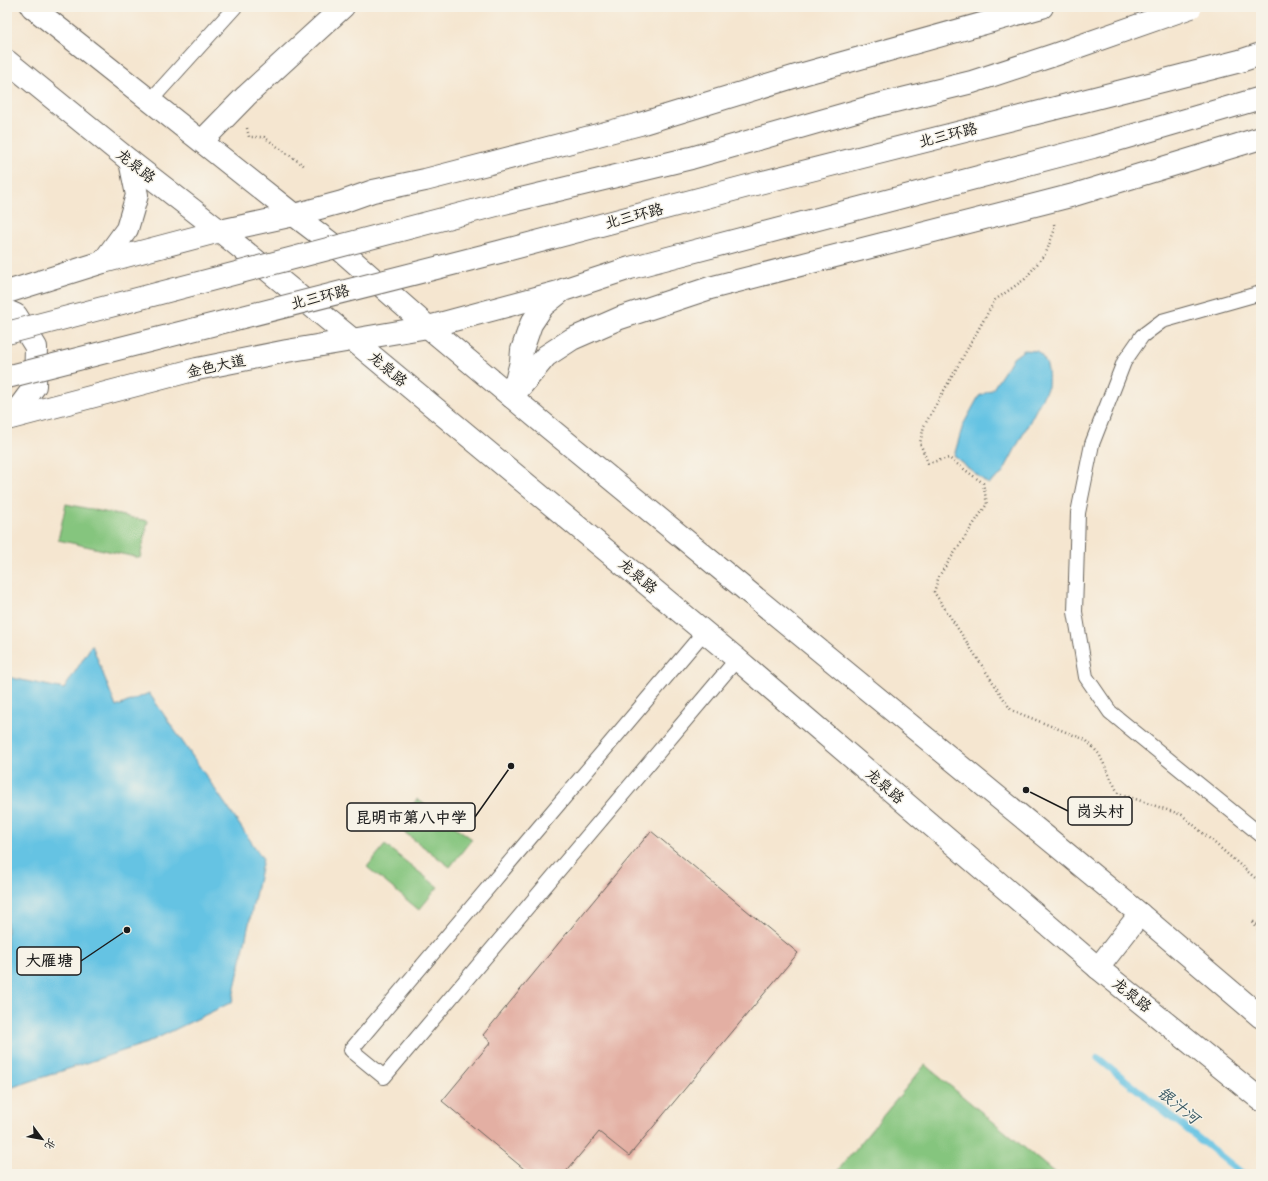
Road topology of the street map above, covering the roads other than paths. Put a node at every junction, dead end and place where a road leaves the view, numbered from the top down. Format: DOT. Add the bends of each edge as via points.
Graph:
graph roads {
  1 [pos="32,7"];
  2 [pos="235,7"];
  3 [pos="343,7"];
  4 [pos="1042,7"];
  5 [pos="1191,7"];
  6 [pos="1261,54"];
  7 [pos="7,61"];
  8 [pos="1261,98"];
  9 [pos="151,100"];
  10 [pos="1261,138"];
  11 [pos="202,140"];
  12 [pos="130,161"];
  13 [pos="294,215"];
  14 [pos="220,231"];
  15 [pos="103,262"];
  16 [pos="563,290"];
  17 [pos="7,292"];
  18 [pos="1261,293"];
  19 [pos="7,311"];
  20 [pos="428,327"];
  21 [pos="7,333"];
  22 [pos="353,340"];
  23 [pos="7,377"];
  24 [pos="512,397"];
  25 [pos="9,418"];
  26 [pos="704,632"];
  27 [pos="737,659"];
  28 [pos="1261,835"];
  29 [pos="1140,914"];
  30 [pos="1098,968"];
  31 [pos="1261,1017"];
  32 [pos="1261,1100"];
  1 -- 9 [label="main road"];
  2 -- 9 [label="lane"];
  3 -- 11 [label="main road"];
  4 -- 13 [label="main road" via="804,74 640,124 373,191"];
  5 -- 21 [label="main road, bridge" via="972,82 870,107 691,158 500,204"];
  6 -- 23 [label="main road, 北三环路, bridge"];
  7 -- 12 [label="main road, 龙泉路"];
  8 -- 16 [label="main road, 金色大道" via="1093,147 630,268"];
  9 -- 11 [label="main road"];
  10 -- 24 [label="main road" via="1082,193 710,288 620,318 572,339 546,356"];
  11 -- 13 [label="main road"];
  12 -- 14 [label="main road, 龙泉路"];
  12 -- 15 [label="main road" via="137,195 127,229"];
  13 -- 14 [label="main road"];
  13 -- 20 [label="main road" via="344,253"];
  14 -- 15 [label="main road"];
  14 -- 22 [label="main road, 龙泉路"];
  15 -- 17 [label="main road"];
  16 -- 20 [label="main road, 金色大道"];
  16 -- 24 [label="main road" via="543,306 531,324 522,350"];
  18 -- 28 [label="lane" via="1162,321 1142,336 1124,362 1092,444 1078,513 1075,612 1086,677 1110,712"];
  19 -- 25 [label="main road" via="16,315 36,347 35,386"];
  20 -- 22 [label="main road, 金色大道"];
  20 -- 24 [label="main road"];
  22 -- 25 [label="main road, 金色大道" via="196,369"];
  22 -- 26 [label="main road, 龙泉路"];
  24 -- 29 [label="main road"];
  26 -- 27 [label="main road, 龙泉路"];
  26 -- 27 [label="lane" via="351,1050 384,1077"];
  27 -- 30 [label="main road, 龙泉路"];
  29 -- 30 [label="main road"];
  29 -- 31 [label="main road"];
  30 -- 32 [label="main road, 龙泉路"];
}
